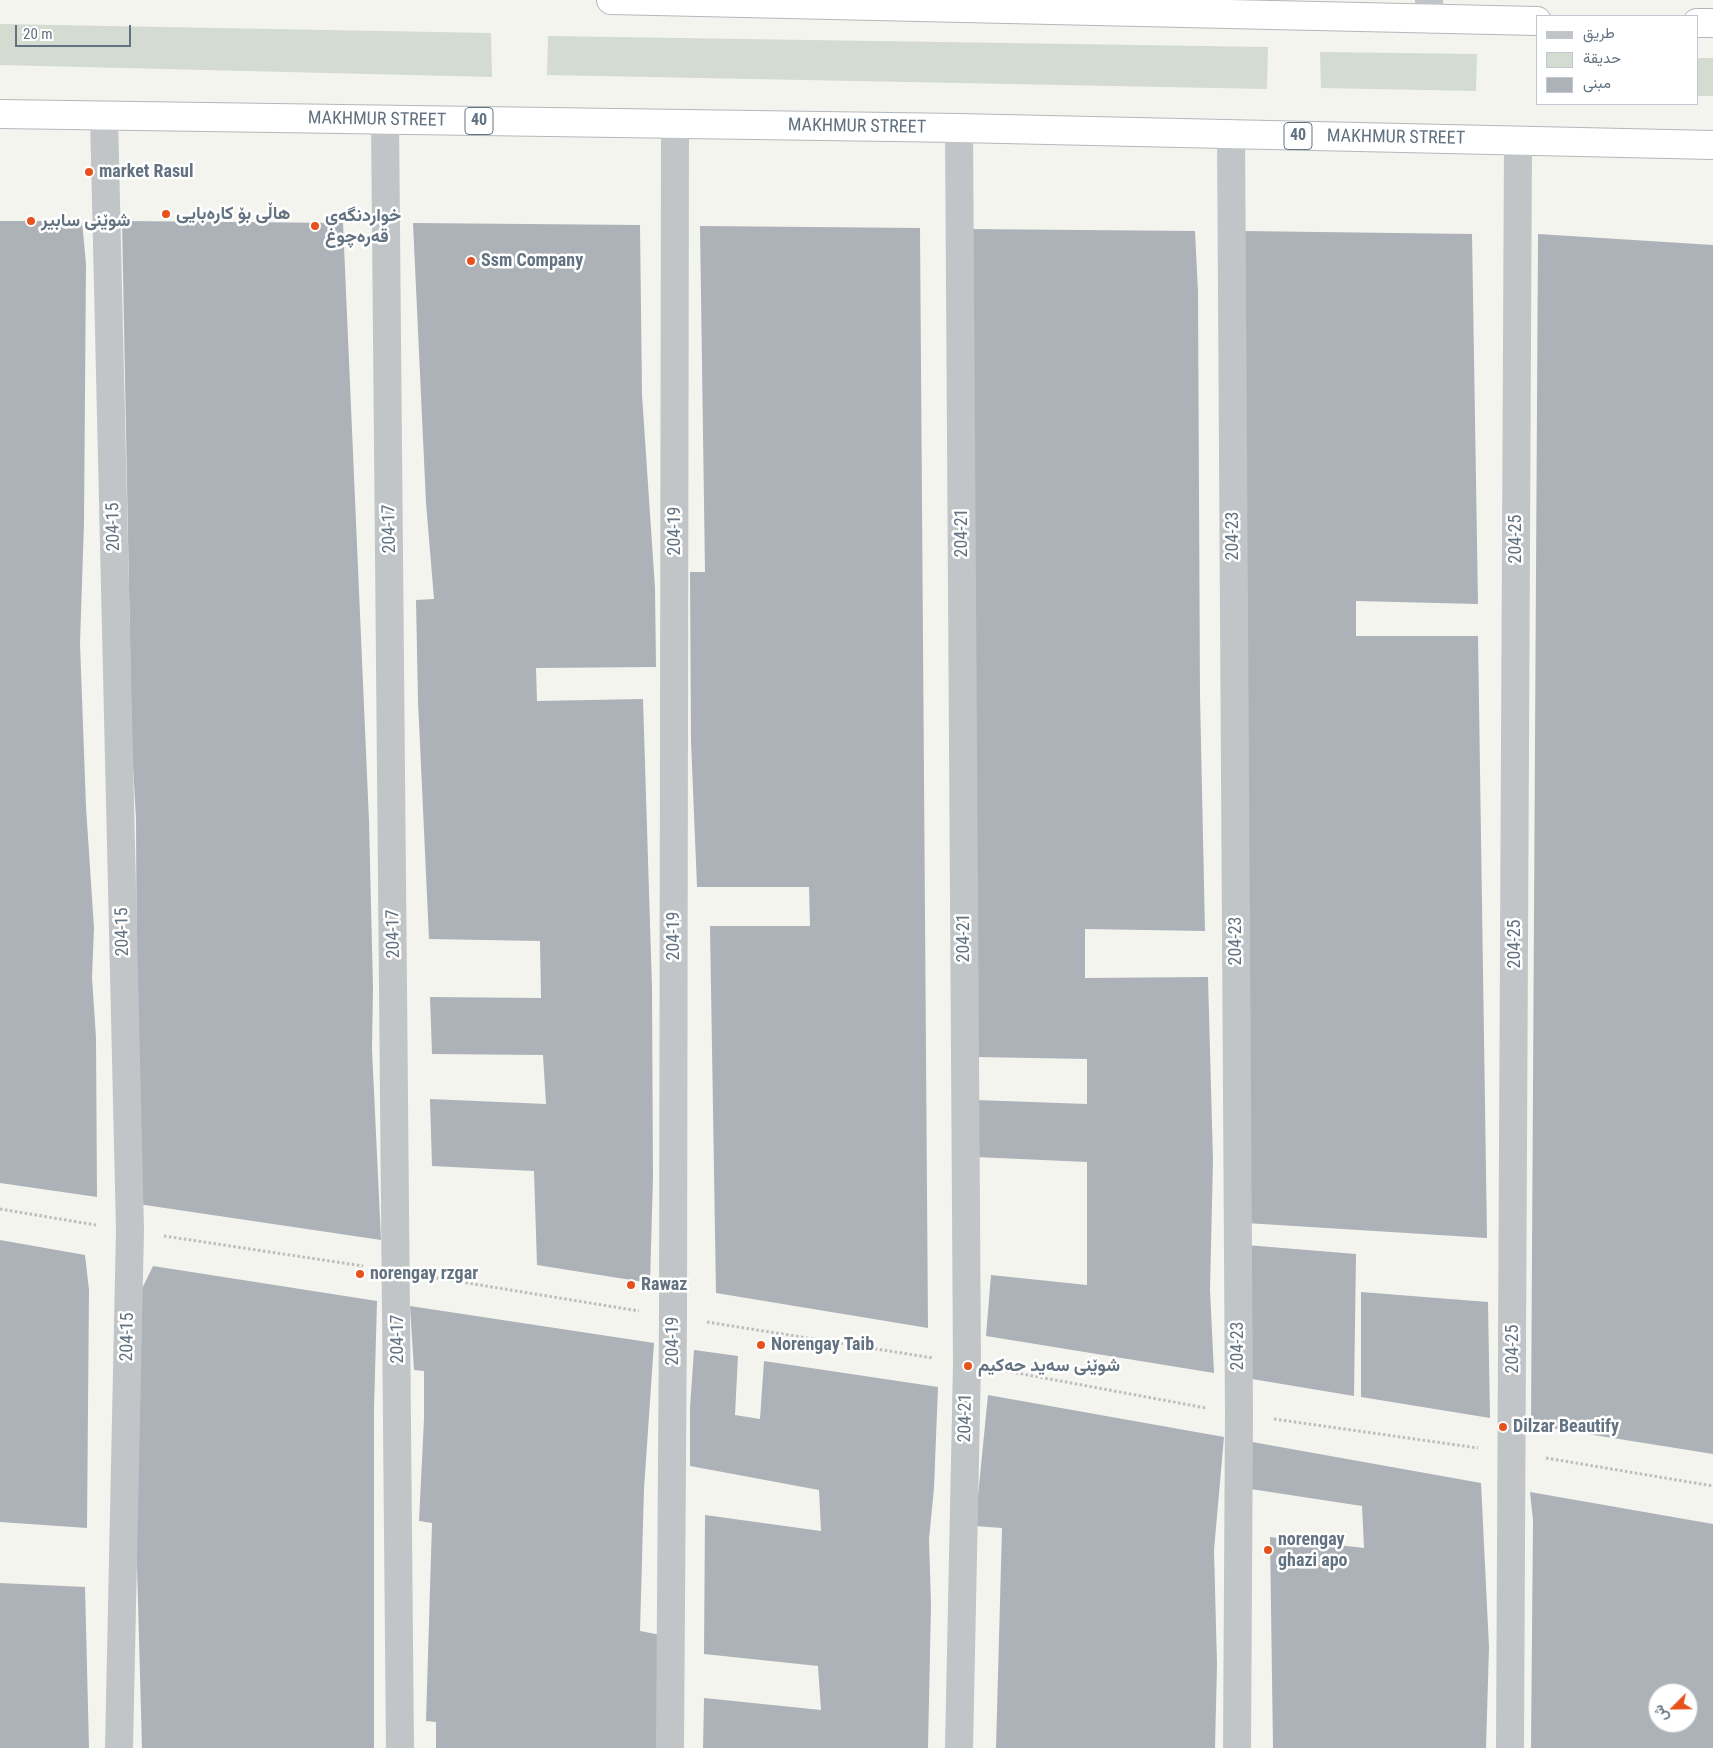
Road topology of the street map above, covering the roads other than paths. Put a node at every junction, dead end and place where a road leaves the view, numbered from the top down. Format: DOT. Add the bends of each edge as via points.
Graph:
graph roads {
  1 [pos="611,0"];
  2 [pos="1429,9"];
  3 [pos="1536,21"];
  4 [pos="1698,23"];
  5 [pos="1713,23"];
  6 [pos="0,114"];
  7 [pos="104,116"];
  8 [pos="385,120"];
  9 [pos="675,124"];
  10 [pos="958,128"];
  11 [pos="1231,134"];
  12 [pos="1518,141"];
  13 [pos="1713,145"];
  14 [pos="119,1748"];
  15 [pos="400,1748"];
  16 [pos="670,1748"];
  17 [pos="959,1748"];
  18 [pos="1237,1748"];
  19 [pos="1510,1748"];
  1 -- 2 [label="highway"];
  2 -- 3 [label="highway"];
  4 -- 5 [label="highway"];
  6 -- 7 [label="highway, MAKHMUR STREET / 40"];
  7 -- 8 [label="highway, MAKHMUR STREET / 40"];
  7 -- 14 [label="street, 204-15" via="130,1230"];
  8 -- 9 [label="highway, MAKHMUR STREET / 40"];
  8 -- 15 [label="street, 204-17"];
  9 -- 10 [label="highway, MAKHMUR STREET / 40"];
  9 -- 16 [label="street, 204-19"];
  10 -- 11 [label="highway, MAKHMUR STREET / 40"];
  10 -- 17 [label="street, 204-21" via="967,1364"];
  11 -- 12 [label="highway, MAKHMUR STREET / 40"];
  11 -- 18 [label="street, 204-23" via="1239,1414"];
  12 -- 13 [label="highway, MAKHMUR STREET / 40"];
  12 -- 19 [label="street, 204-25"];
}
